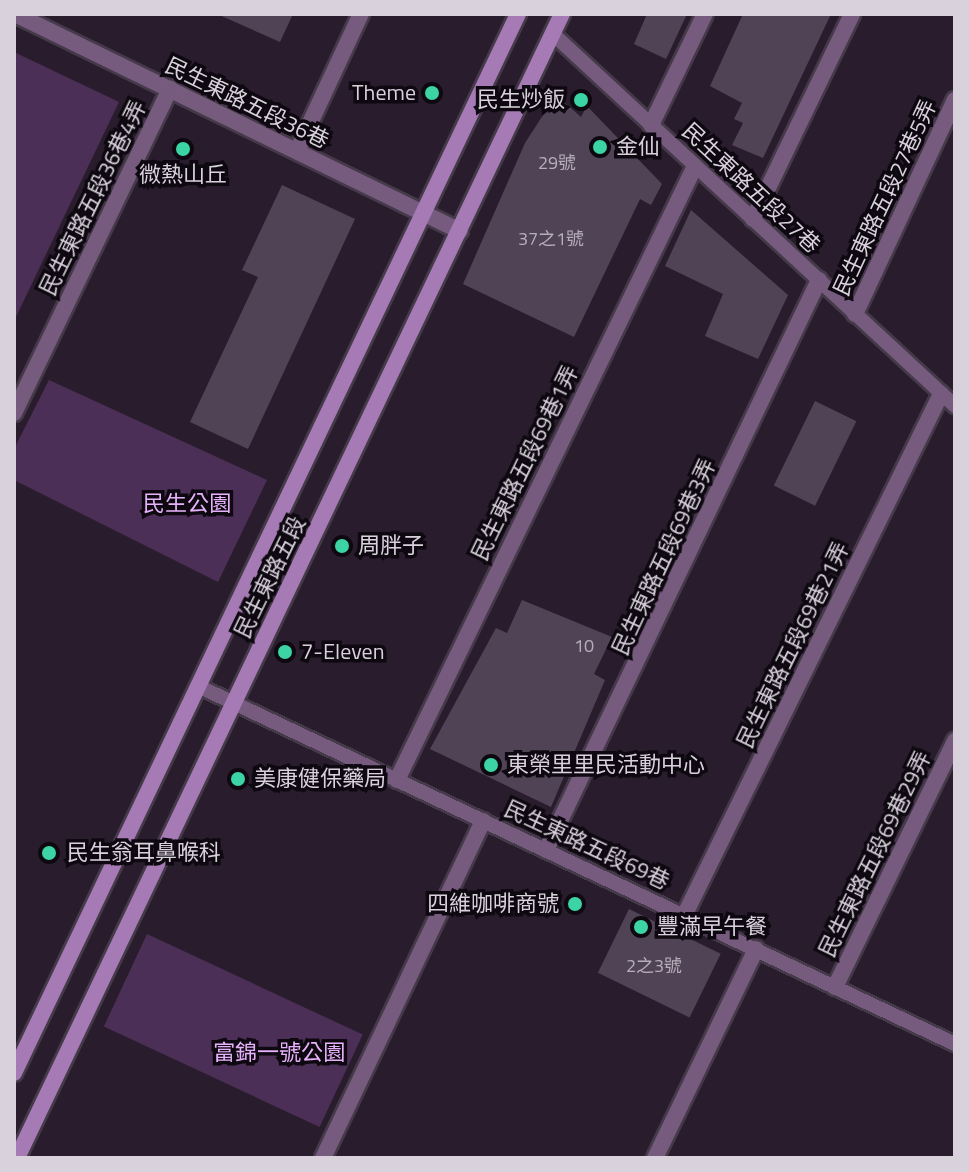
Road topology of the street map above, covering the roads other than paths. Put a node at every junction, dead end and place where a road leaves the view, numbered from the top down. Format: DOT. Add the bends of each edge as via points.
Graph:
graph roads {
  1 [pos="15,14"];
  2 [pos="361,14"];
  3 [pos="518,14"];
  4 [pos="562,14"];
  5 [pos="705,14"];
  6 [pos="852,14"];
  7 [pos="45,20"];
  8 [pos="553,34"];
  9 [pos="170,89"];
  10 [pos="955,100"];
  11 [pos="651,125"];
  12 [pos="297,151"];
  13 [pos="695,166"];
  14 [pos="423,213"];
  15 [pos="753,219"];
  16 [pos="460,231"];
  17 [pos="819,280"];
  18 [pos="855,314"];
  19 [pos="941,394"];
  20 [pos="955,406"];
  21 [pos="14,413"];
  22 [pos="200,687"];
  23 [pos="234,703"];
  24 [pos="955,741"];
  25 [pos="397,780"];
  26 [pos="483,821"];
  27 [pos="546,850"];
  28 [pos="684,916"];
  29 [pos="756,949"];
  30 [pos="835,987"];
  31 [pos="955,1044"];
  32 [pos="14,1073"];
  33 [pos="17,1158"];
  34 [pos="323,1158"];
  35 [pos="655,1158"];
  1 -- 7 [label="street, 民生東路五段36巷"];
  2 -- 12 [label="street"];
  3 -- 14 [label="street, 民生東路五段"];
  4 -- 8 [label="street, 民生東路五段"];
  5 -- 11 [label="street"];
  6 -- 15 [label="street"];
  7 -- 9 [label="street, 民生東路五段36巷"];
  8 -- 11 [label="lane, 民生東路五段27巷"];
  8 -- 16 [label="street, 民生東路五段"];
  9 -- 12 [label="street, 民生東路五段36巷"];
  9 -- 21 [label="street, 民生東路五段36巷4弄"];
  10 -- 18 [label="street, 民生東路五段27巷5弄"];
  11 -- 13 [label="lane, 民生東路五段27巷"];
  12 -- 14 [label="street, 民生東路五段36巷"];
  13 -- 15 [label="lane, 民生東路五段27巷"];
  13 -- 25 [label="street, 民生東路五段69巷1弄"];
  14 -- 16 [label="street, 民生東路五段36巷"];
  14 -- 22 [label="street, 民生東路五段"];
  15 -- 17 [label="lane, 民生東路五段27巷"];
  16 -- 23 [label="street, 民生東路五段"];
  17 -- 18 [label="lane, 民生東路五段27巷"];
  17 -- 27 [label="street, 民生東路五段69巷3弄"];
  18 -- 19 [label="lane, 民生東路五段27巷"];
  19 -- 20 [label="lane, 民生東路五段27巷"];
  19 -- 28 [label="street, 民生東路五段69巷21弄"];
  22 -- 23 [label="lane, 民生東路五段69巷"];
  22 -- 32 [label="street, 民生東路五段"];
  23 -- 25 [label="lane, 民生東路五段69巷"];
  23 -- 33 [label="street, 民生東路五段"];
  24 -- 30 [label="street, 民生東路五段69巷29弄"];
  25 -- 26 [label="lane, 民生東路五段69巷"];
  26 -- 27 [label="lane, 民生東路五段69巷"];
  26 -- 34 [label="street"];
  27 -- 28 [label="lane, 民生東路五段69巷"];
  28 -- 29 [label="lane, 民生東路五段69巷"];
  29 -- 30 [label="lane, 民生東路五段69巷"];
  29 -- 35 [label="street"];
  30 -- 31 [label="lane, 民生東路五段69巷"];
}
